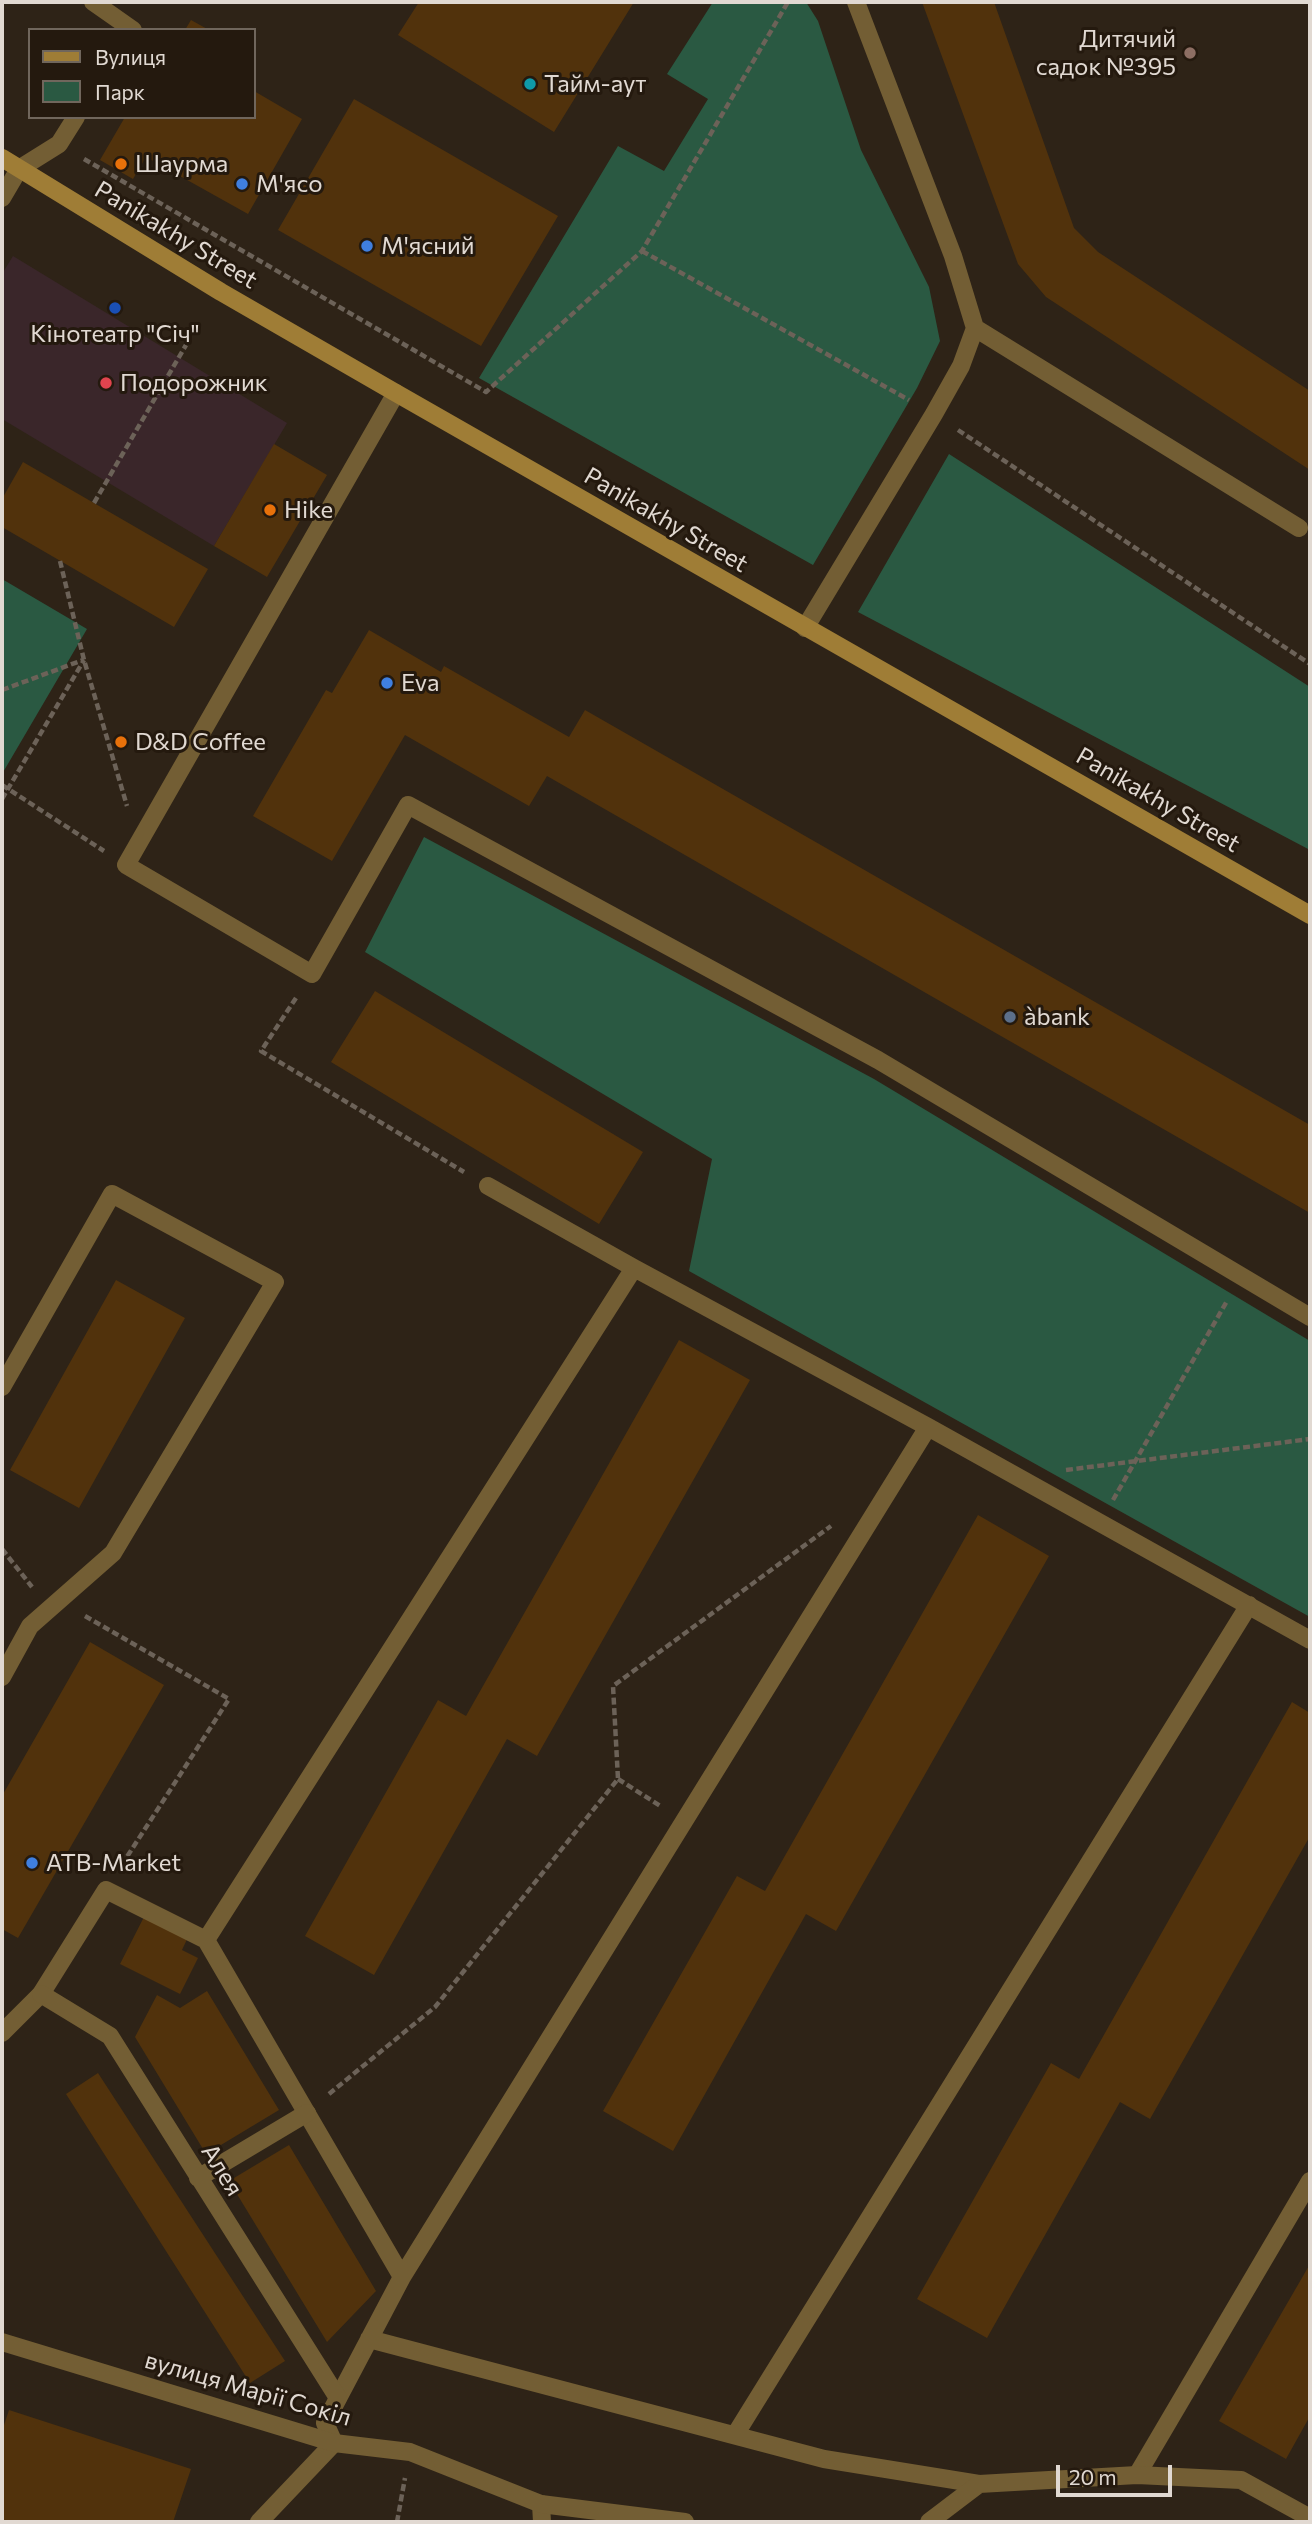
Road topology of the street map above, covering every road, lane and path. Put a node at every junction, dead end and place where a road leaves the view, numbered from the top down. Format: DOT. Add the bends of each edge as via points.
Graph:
graph roads {
  1 [pos="93,2"];
  2 [pos="788,2"];
  3 [pos="856,2"];
  4 [pos="130,28"];
  5 [pos="75,119"];
  6 [pos="59,144"];
  7 [pos="2,158"];
  8 [pos="19,169"];
  9 [pos="2,198"];
  10 [pos="642,251"];
  11 [pos="975,328"];
  12 [pos="186,345"];
  13 [pos="396,393"];
  14 [pos="934,414"];
  15 [pos="94,503"];
  16 [pos="1298,528"];
  17 [pos="60,561"];
  18 [pos="805,628"];
  19 [pos="84,660"];
  20 [pos="1310,664"];
  21 [pos="2,690"];
  22 [pos="2,785"];
  23 [pos="8,789"];
  24 [pos="2,799"];
  25 [pos="138,843"];
  26 [pos="126,865"];
  27 [pos="1310,915"];
  28 [pos="312,974"];
  29 [pos="488,1186"];
  30 [pos="634,1268"];
  31 [pos="1242,1276"];
  32 [pos="1310,1317"];
  33 [pos="2,1387"];
  34 [pos="928,1427"];
  35 [pos="1310,1439"];
  36 [pos="1135,1461"];
  37 [pos="1016,1476"];
  38 [pos="1100,1522"];
  39 [pos="831,1525"];
  40 [pos="2,1549"];
  41 [pos="59,1600"];
  42 [pos="1249,1605"];
  43 [pos="1310,1640"];
  44 [pos="2,1677"];
  45 [pos="618,1779"];
  46 [pos="684,1821"];
  47 [pos="106,1890"];
  48 [pos="206,1940"];
  49 [pos="41,1994"];
  50 [pos="2,2033"];
  51 [pos="307,2113"];
  52 [pos="198,2178"];
  53 [pos="1310,2181"];
  54 [pos="402,2277"];
  55 [pos="369,2339"];
  56 [pos="2,2342"];
  57 [pos="338,2398"];
  58 [pos="735,2435"];
  59 [pos="334,2443"];
  60 [pos="410,2452"];
  61 [pos="1137,2475"];
  62 [pos="979,2484"];
  63 [pos="541,2504"];
  64 [pos="1310,2518"];
  65 [pos="259,2522"];
  66 [pos="397,2522"];
  67 [pos="542,2522"];
  68 [pos="685,2522"];
  69 [pos="929,2522"];
  1 -- 4 [label="street"];
  2 -- 10 [label="path"];
  3 -- 11 [label="street" via="953,256"];
  5 -- 6 [label="street"];
  6 -- 8 [label="street"];
  6 -- 10 [label="path" via="486,392"];
  7 -- 8 [label="street, Panikakhy Street"];
  8 -- 9 [label="street"];
  8 -- 13 [label="street, Panikakhy Street"];
  10 -- 14 [label="path"];
  11 -- 14 [label="street" via="961,366"];
  11 -- 16 [label="street"];
  12 -- 15 [label="path"];
  13 -- 18 [label="street, Panikakhy Street"];
  13 -- 25 [label="street"];
  14 -- 18 [label="street"];
  14 -- 20 [label="path"];
  17 -- 19 [label="path"];
  18 -- 27 [label="street, Panikakhy Street"];
  19 -- 21 [label="path"];
  19 -- 23 [label="path"];
  19 -- 25 [label="path"];
  22 -- 23 [label="path"];
  23 -- 24 [label="path"];
  23 -- 26 [label="path"];
  25 -- 26 [label="street"];
  26 -- 28 [label="street"];
  28 -- 29 [label="path" via="261,1051"];
  28 -- 31 [label="street" via="408,805 878,1060"];
  29 -- 30 [label="street"];
  30 -- 34 [label="street"];
  30 -- 48 [label="street"];
  31 -- 32 [label="street"];
  31 -- 36 [label="path"];
  33 -- 41 [label="street" via="112,1194 275,1282 113,1553"];
  34 -- 37 [label="street"];
  34 -- 46 [label="street"];
  35 -- 36 [label="path"];
  36 -- 37 [label="path"];
  36 -- 38 [label="path"];
  37 -- 38 [label="street"];
  38 -- 42 [label="street"];
  39 -- 45 [label="path" via="613,1686"];
  40 -- 41 [label="path" via="28,1585"];
  41 -- 44 [label="street" via="30,1626"];
  41 -- 47 [label="path" via="229,1699"];
  42 -- 43 [label="street"];
  42 -- 58 [label="street"];
  45 -- 46 [label="path"];
  45 -- 51 [label="path" via="435,2007"];
  46 -- 54 [label="street"];
  47 -- 48 [label="street"];
  47 -- 49 [label="street"];
  48 -- 51 [label="street"];
  49 -- 50 [label="street"];
  49 -- 52 [label="street, Алея" via="110,2036"];
  51 -- 52 [label="street"];
  51 -- 54 [label="street"];
  52 -- 57 [label="street, Алея"];
  53 -- 61 [label="street"];
  54 -- 55 [label="street"];
  55 -- 57 [label="street"];
  55 -- 58 [label="street"];
  56 -- 59 [label="street, вулиця Марії Сокіл"];
  57 -- 59 [label="street" via="325,2423"];
  58 -- 62 [label="street" via="824,2459"];
  59 -- 60 [label="street, вулиця Марії Сокіл"];
  59 -- 65 [label="street"];
  60 -- 63 [label="street, вулиця Марії Сокіл"];
  60 -- 66 [label="path"];
  61 -- 62 [label="street"];
  61 -- 64 [label="street" via="1241,2480"];
  62 -- 69 [label="street"];
  63 -- 67 [label="street"];
  63 -- 68 [label="street, вулиця Марії Сокіл"];
}
